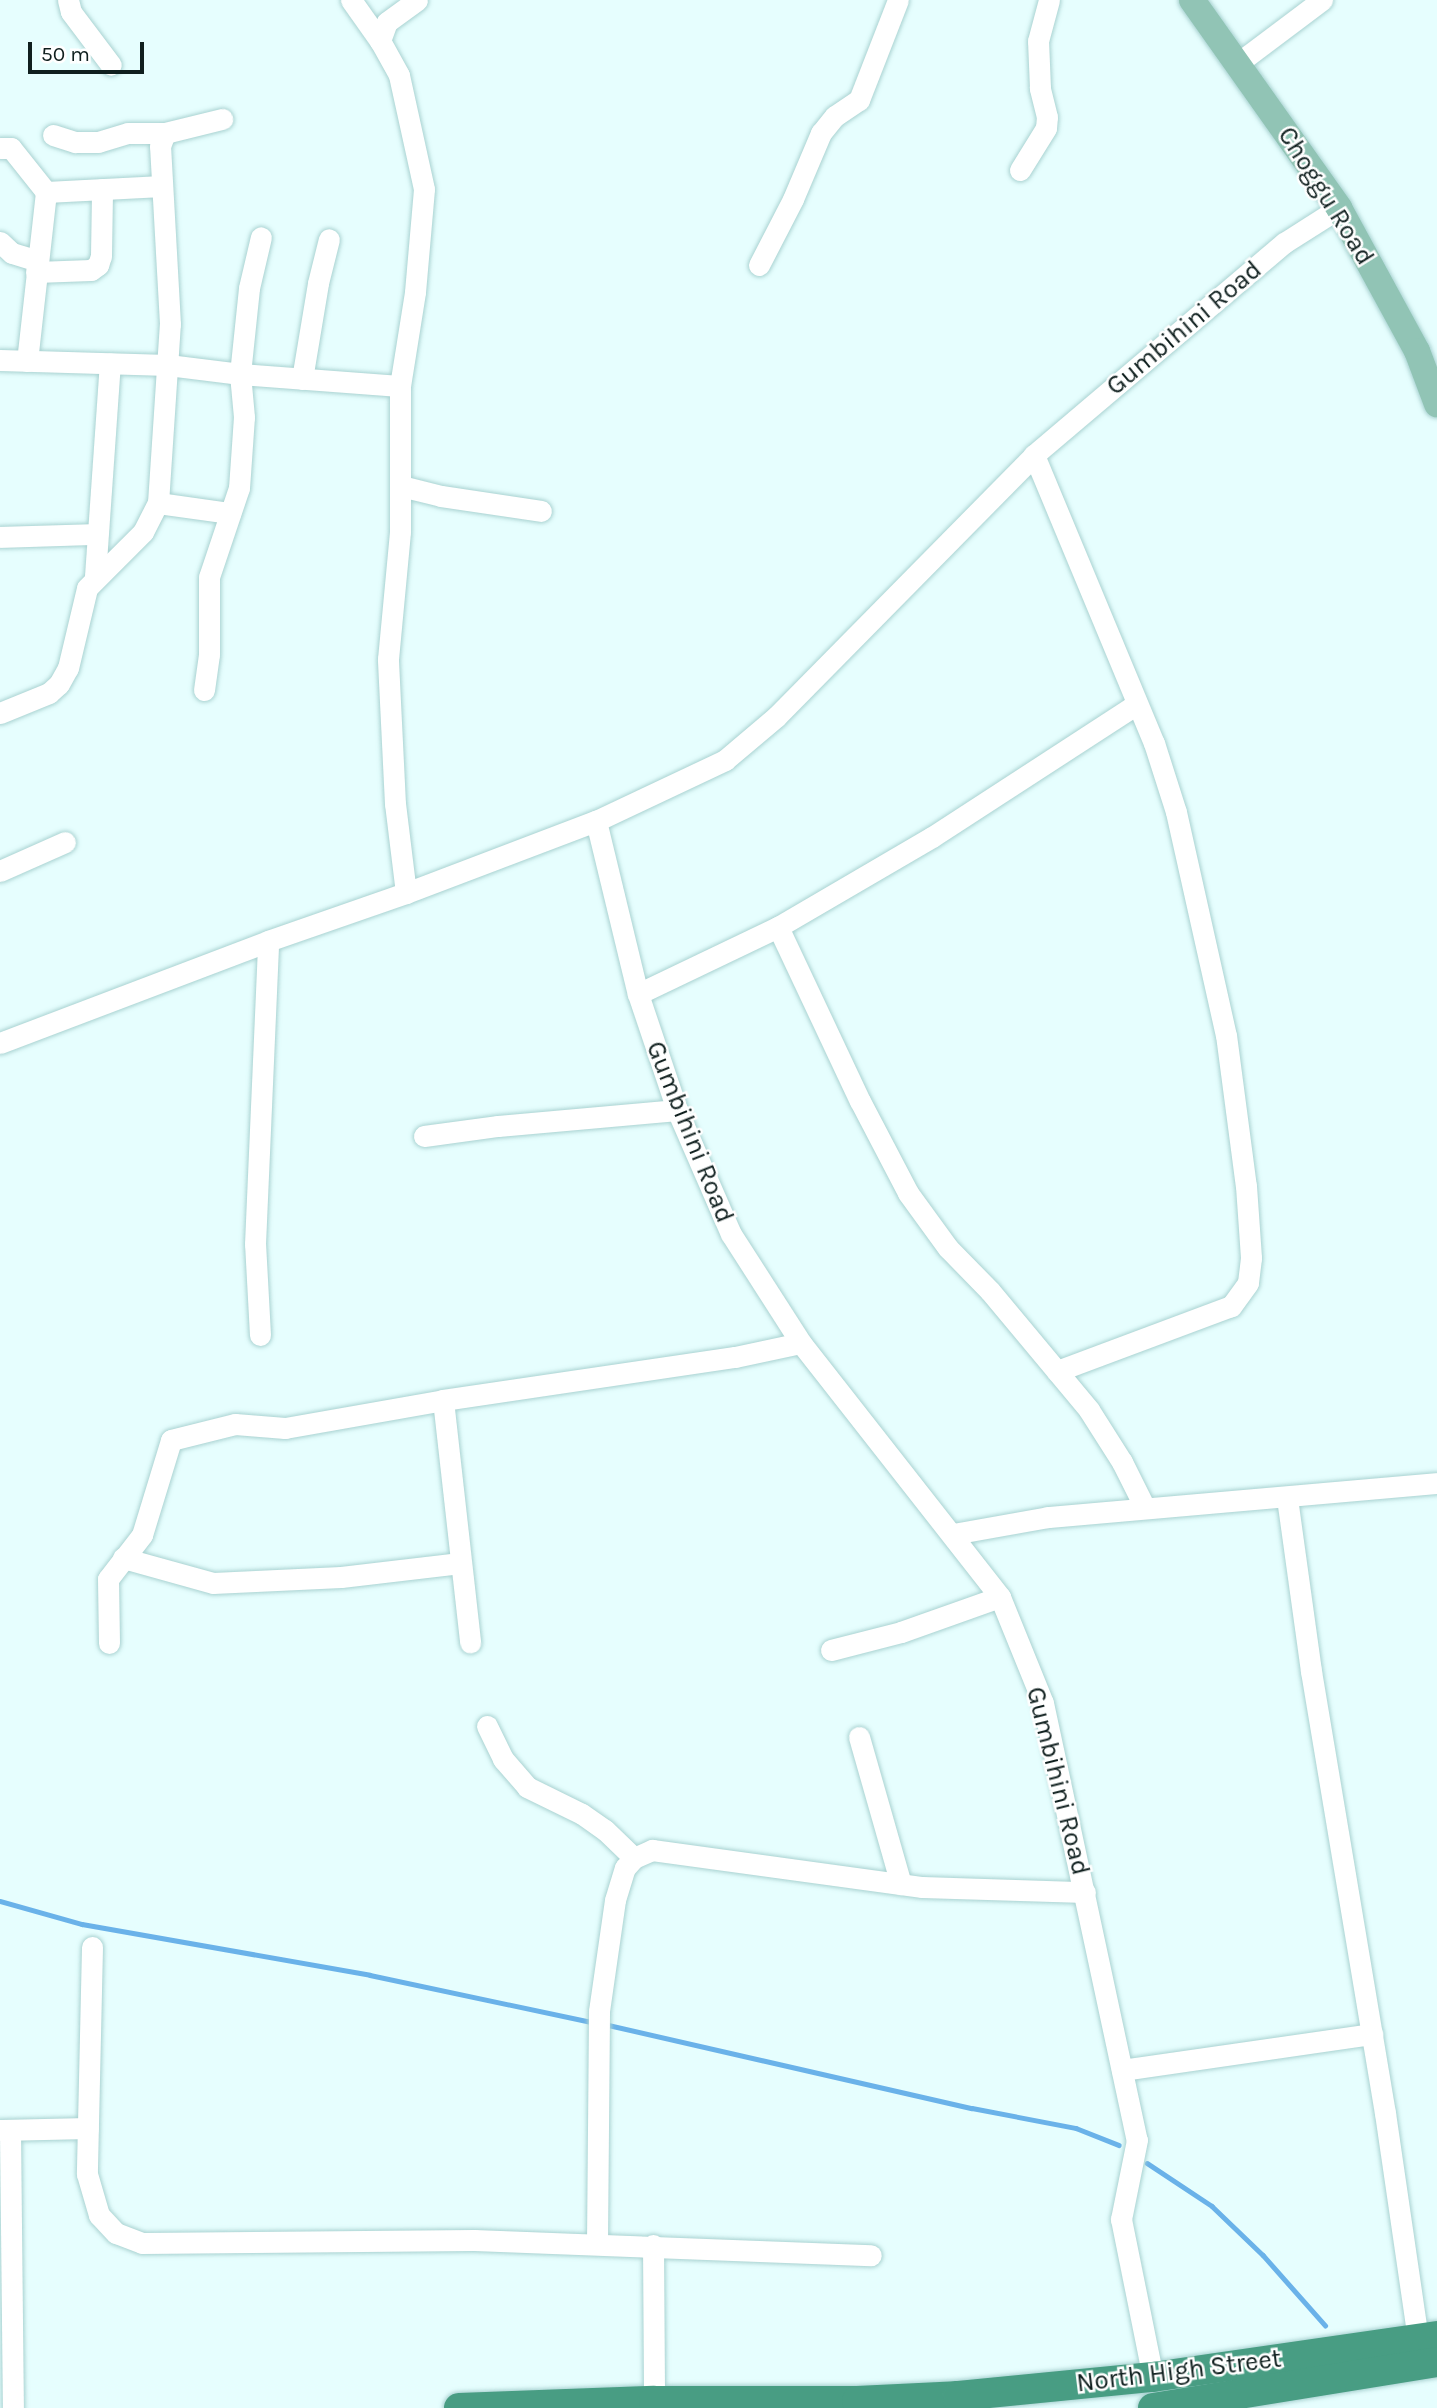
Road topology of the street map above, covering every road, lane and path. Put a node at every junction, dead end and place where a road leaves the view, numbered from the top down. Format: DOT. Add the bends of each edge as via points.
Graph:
graph roads {
  1 [pos="68,0"];
  2 [pos="351,0"];
  3 [pos="417,0"];
  4 [pos="898,0"];
  5 [pos="1049,0"];
  6 [pos="1192,0"];
  7 [pos="1322,0"];
  8 [pos="380,41"];
  9 [pos="1238,63"];
  10 [pos="111,65"];
  11 [pos="222,119"];
  12 [pos="165,133"];
  13 [pos="53,135"];
  14 [pos="0,148"];
  15 [pos="1020,170"];
  16 [pos="162,186"];
  17 [pos="102,189"];
  18 [pos="46,192"];
  19 [pos="1339,208"];
  20 [pos="261,237"];
  21 [pos="329,239"];
  22 [pos="0,242"];
  23 [pos="759,265"];
  24 [pos="37,266"];
  25 [pos="0,360"];
  26 [pos="27,361"];
  27 [pos="110,364"];
  28 [pos="168,365"];
  29 [pos="1432,370"];
  30 [pos="240,374"];
  31 [pos="302,379"];
  32 [pos="400,386"];
  33 [pos="1437,404"];
  34 [pos="1034,455"];
  35 [pos="401,486"];
  36 [pos="158,503"];
  37 [pos="541,511"];
  38 [pos="230,513"];
  39 [pos="97,534"];
  40 [pos="0,537"];
  41 [pos="95,576"];
  42 [pos="204,690"];
  43 [pos="1137,704"];
  44 [pos="0,713"];
  45 [pos="596,821"];
  46 [pos="65,842"];
  47 [pos="0,871"];
  48 [pos="406,893"];
  49 [pos="778,928"];
  50 [pos="268,941"];
  51 [pos="638,993"];
  52 [pos="0,1043"];
  53 [pos="677,1110"];
  54 [pos="424,1136"];
  55 [pos="260,1335"];
  56 [pos="801,1343"];
  57 [pos="1057,1371"];
  58 [pos="443,1400"];
  59 [pos="1437,1483"];
  60 [pos="1287,1498"];
  61 [pos="1145,1508"];
  62 [pos="954,1534"];
  63 [pos="123,1558"];
  64 [pos="460,1563"];
  65 [pos="1000,1597"];
  66 [pos="470,1642"];
  67 [pos="109,1643"];
  68 [pos="831,1650"];
  69 [pos="487,1726"];
  70 [pos="859,1737"];
  71 [pos="634,1858"];
  72 [pos="901,1884"];
  73 [pos="1085,1892"];
  74 [pos="92,1947"];
  75 [pos="1372,2034"];
  76 [pos="1122,2070"];
  77 [pos="88,2128"];
  78 [pos="5,2130"];
  79 [pos="597,2243"];
  80 [pos="653,2245"];
  81 [pos="872,2255"];
  82 [pos="1427,2337"];
  83 [pos="1437,2362"];
  84 [pos="1153,2377"];
  85 [pos="654,2401"];
  86 [pos="13,2408"];
  87 [pos="459,2408"];
  88 [pos="1159,2408"];
  1 -- 10 [label="street" via="71,12"];
  2 -- 8 [label="street"];
  3 -- 8 [label="street" via="387,22"];
  4 -- 23 [label="street" via="859,100 835,116 821,133"];
  5 -- 15 [label="street" via="1038,41 1046,128"];
  6 -- 9 [label="main road, Choggu Road"];
  7 -- 9 [label="street"];
  8 -- 32 [label="street" via="399,75 424,189 415,292"];
  9 -- 19 [label="main road, Choggu Road"];
  11 -- 12 [label="street"];
  12 -- 13 [label="street" via="128,133 98,142 75,142"];
  12 -- 16 [label="street" via="160,146"];
  14 -- 18 [label="street" via="11,148"];
  16 -- 17 [label="street"];
  16 -- 28 [label="street"];
  17 -- 18 [label="street"];
  17 -- 24 [label="street" via="98,265 90,270"];
  18 -- 24 [label="street"];
  19 -- 29 [label="main road, Choggu Road"];
  19 -- 34 [label="street, Gumbihini Road" via="1284,243"];
  20 -- 30 [label="street" via="249,288"];
  21 -- 31 [label="street"];
  22 -- 24 [label="street"];
  24 -- 26 [label="street"];
  25 -- 26 [label="street"];
  26 -- 27 [label="street"];
  27 -- 28 [label="street"];
  27 -- 39 [label="street"];
  28 -- 30 [label="street"];
  28 -- 36 [label="street"];
  29 -- 33 [label="main road, Choggu Road"];
  30 -- 31 [label="street"];
  30 -- 38 [label="street" via="244,417 239,488"];
  31 -- 32 [label="street"];
  32 -- 35 [label="street"];
  34 -- 43 [label="street"];
  34 -- 45 [label="street, Gumbihini Road" via="777,716 736,751"];
  35 -- 37 [label="street"];
  35 -- 48 [label="street" via="388,659 395,804"];
  36 -- 38 [label="street"];
  36 -- 41 [label="street" via="143,532"];
  38 -- 42 [label="street" via="209,578"];
  39 -- 40 [label="street"];
  39 -- 41 [label="street"];
  41 -- 44 [label="street" via="87,588 60,684"];
  43 -- 49 [label="street" via="932,837"];
  43 -- 57 [label="street" via="1176,812 1226,1035 1251,1258 1248,1283 1231,1306"];
  45 -- 48 [label="street, Gumbihini Road"];
  45 -- 51 [label="street, Gumbihini Road"];
  46 -- 47 [label="street"];
  48 -- 50 [label="street, Gumbihini Road"];
  49 -- 51 [label="street"];
  49 -- 57 [label="street" via="908,1193 948,1248"];
  50 -- 52 [label="street, Gumbihini Road"];
  50 -- 55 [label="street" via="255,1244"];
  51 -- 53 [label="street, Gumbihini Road"];
  53 -- 54 [label="street"];
  53 -- 56 [label="street, Gumbihini Road" via="731,1234"];
  56 -- 58 [label="street"];
  56 -- 62 [label="street, Gumbihini Road"];
  57 -- 61 [label="street" via="1122,1462"];
  58 -- 63 [label="street" via="285,1428 235,1424 171,1440 142,1535"];
  58 -- 64 [label="street"];
  59 -- 60 [label="street"];
  60 -- 61 [label="street"];
  60 -- 75 [label="street"];
  61 -- 62 [label="street" via="1048,1517"];
  62 -- 65 [label="street, Gumbihini Road"];
  63 -- 64 [label="street" via="213,1583 341,1577"];
  63 -- 67 [label="street" via="108,1579"];
  64 -- 66 [label="street"];
  65 -- 68 [label="street"];
  65 -- 73 [label="street, Gumbihini Road" via="1043,1703"];
  69 -- 71 [label="street" via="503,1759 527,1787 582,1814"];
  70 -- 72 [label="street"];
  71 -- 72 [label="street" via="652,1850"];
  71 -- 79 [label="street" via="625,1868 615,1900 599,2011"];
  72 -- 73 [label="street"];
  73 -- 76 [label="street, Gumbihini Road"];
  74 -- 77 [label="street"];
  75 -- 76 [label="street"];
  75 -- 82 [label="street"];
  76 -- 84 [label="street, Gumbihini Road" via="1137,2140 1121,2219"];
  77 -- 78 [label="street"];
  77 -- 79 [label="street" via="87,2174 99,2215 116,2233 142,2243"];
  78 -- 86 [label="street"];
  79 -- 80 [label="street"];
  80 -- 81 [label="street"];
  80 -- 85 [label="street"];
  82 -- 84 [label="highway, North High Street"];
  83 -- 88 [label="highway, North High Street"];
  84 -- 85 [label="highway, North High Street" via="882,2400"];
  85 -- 87 [label="highway, North High Street"];
}
